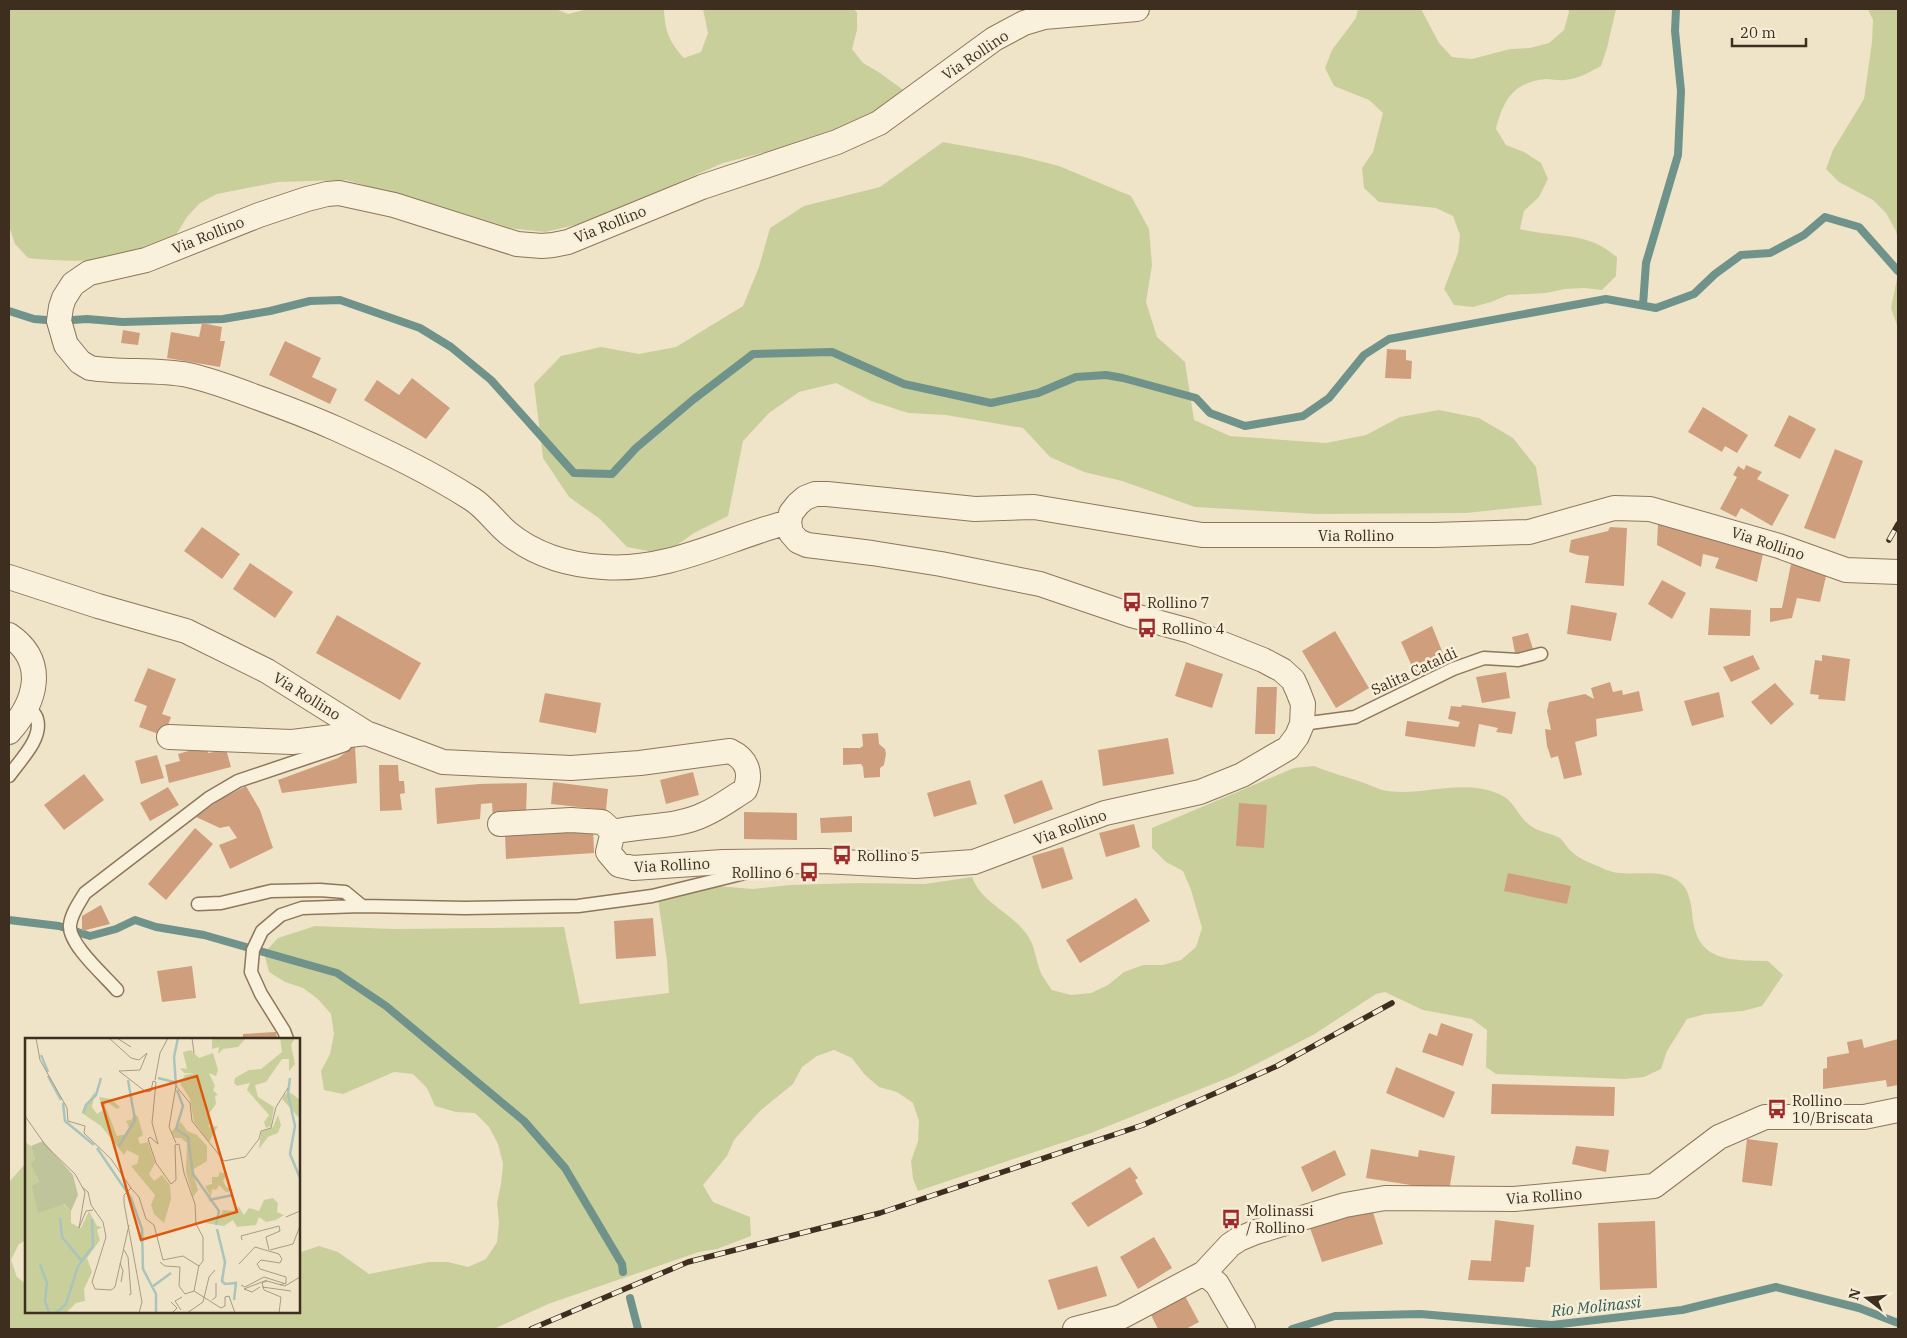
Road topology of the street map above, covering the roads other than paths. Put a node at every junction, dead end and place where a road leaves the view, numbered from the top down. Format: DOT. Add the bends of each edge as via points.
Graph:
graph roads {
  1 [pos="1137,9"];
  2 [pos="789,522"];
  3 [pos="1898,572"];
  4 [pos="9,577"];
  5 [pos="9,635"];
  6 [pos="1541,654"];
  7 [pos="28,706"];
  8 [pos="1302,724"];
  9 [pos="9,732"];
  10 [pos="366,733"];
  11 [pos="169,737"];
  12 [pos="9,776"];
  13 [pos="500,824"];
  14 [pos="613,832"];
  15 [pos="771,862"];
  16 [pos="198,904"];
  17 [pos="362,906"];
  18 [pos="117,990"];
  19 [pos="287,1038"];
  20 [pos="1898,1110"];
  21 [pos="1210,1278"];
  22 [pos="1075,1329"];
  23 [pos="1243,1329"];
  1 -- 2 [label="street, Via Rollino" via="1044,17 1024,24 994,39 879,123 837,142 702,187 568,242 542,246 517,244 394,205 339,193 327,194 259,215 146,260 89,273 73,284 60,307 59,321 66,345 90,368 187,375 283,406 444,482 474,500 507,532 529,547 564,561 626,568 681,558"];
  2 -- 3 [label="street, Via Rollino" via="798,504 815,494 975,509 1034,507 1202,536 1529,532 1614,508 1650,508 1751,537 1846,570"];
  2 -- 8 [label="street" via="791,533 808,545 941,564 1040,584 1190,631 1282,670 1293,680 1303,704"];
  4 -- 10 [label="street, Via Rollino" via="186,631 267,671"];
  5 -- 7 [label="street" via="30,660 35,679"];
  6 -- 8 [label="lane, Salita Cataldi" via="1518,660 1484,658 1453,669 1356,717"];
  7 -- 9 [label="street"];
  7 -- 12 [label="lane" via="37,717 39,726 35,739"];
  8 -- 15 [label="street, Via Rollino" via="1288,748 1242,774 1200,792 1105,813 974,862 915,866"];
  10 -- 11 [label="street" via="292,742"];
  10 -- 14 [label="street, Via Rollino" via="443,762 571,768 730,751 747,767 745,790 704,815 683,822"];
  10 -- 18 [label="lane" via="345,745 238,781 209,798 85,893 70,925 72,937"];
  13 -- 14 [label="street" via="571,820 602,822"];
  14 -- 15 [label="street, Via Rollino" via="608,852 619,865 633,868"];
  15 -- 17 [label="lane" via="760,870 685,889 578,906"];
  16 -- 17 [label="lane" via="221,903 271,891 320,890 346,892"];
  17 -- 19 [label="lane" via="302,908 281,915 262,931 253,950 251,972"];
  20 -- 21 [label="street, Via Rollino" via="1864,1116 1764,1117 1719,1137 1654,1186 1514,1199 1385,1198 1345,1205 1239,1239 1230,1245"];
  21 -- 22 [label="street, Via Rollino" via="1121,1317"];
  21 -- 23 [label="street"];
}
